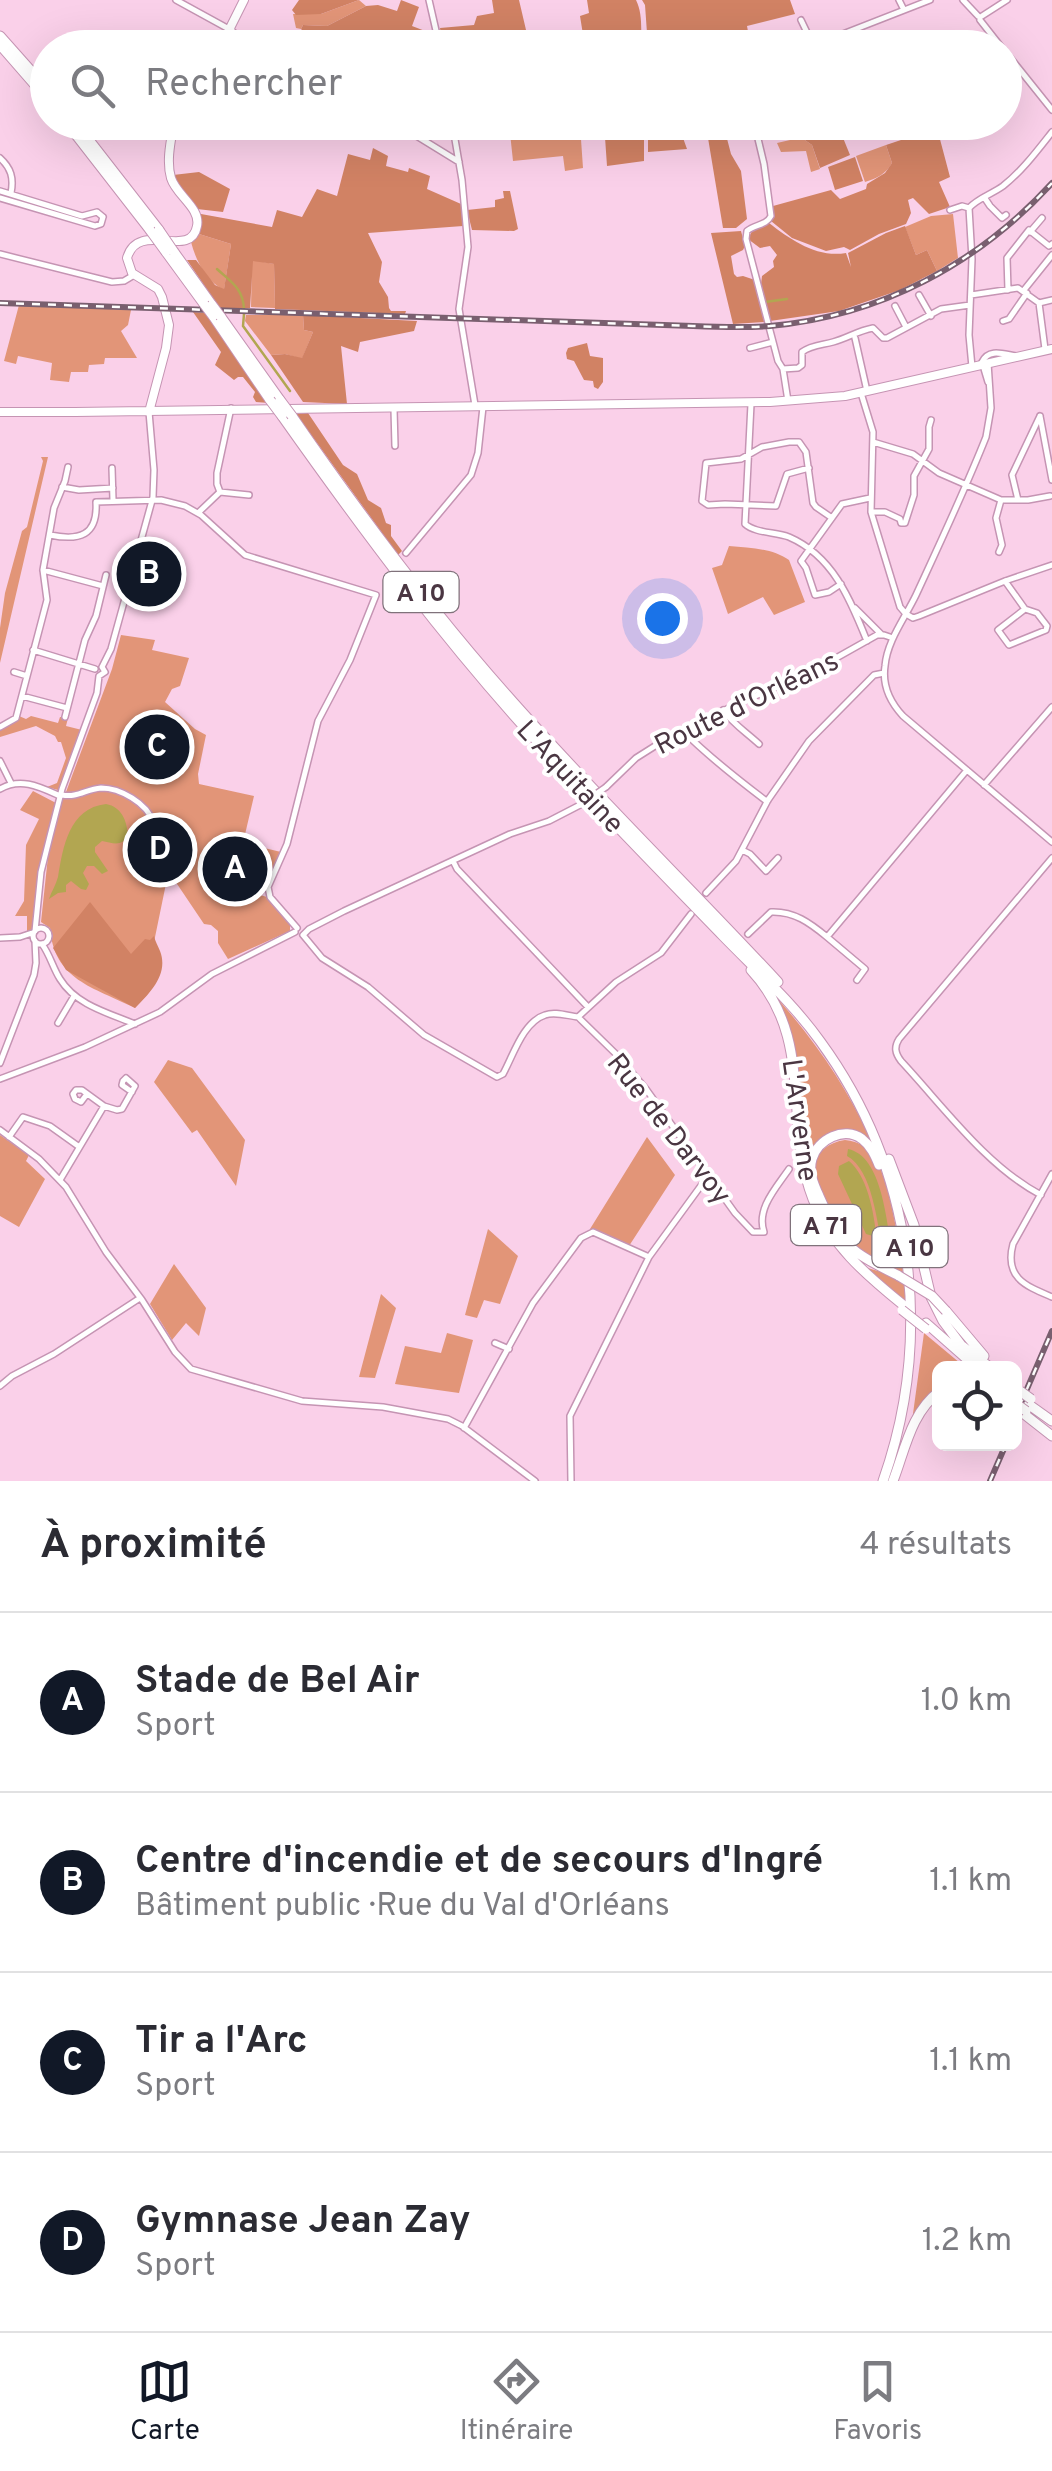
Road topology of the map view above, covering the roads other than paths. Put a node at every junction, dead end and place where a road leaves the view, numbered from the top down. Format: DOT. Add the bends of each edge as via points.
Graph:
graph roads {
  1 [pos="176,0"];
  2 [pos="244,0"];
  3 [pos="429,0"];
  4 [pos="899,0"];
  5 [pos="930,0"];
  6 [pos="963,0"];
  7 [pos="1007,0"];
  8 [pos="904,10"];
  9 [pos="980,17"];
  10 [pos="801,20"];
  11 [pos="229,30"];
  12 [pos="436,30"];
  13 [pos="804,30"];
  14 [pos="852,30"];
  15 [pos="989,30"];
  16 [pos="0,36"];
  17 [pos="0,45"];
  18 [pos="30,70"];
  19 [pos="1022,73"];
  20 [pos="30,79"];
  21 [pos="1052,110"];
  22 [pos="1052,132"];
  23 [pos="81,140"];
  24 [pos="88,140"];
  25 [pos="173,140"];
  26 [pos="423,140"];
  27 [pos="455,140"];
  28 [pos="758,140"];
  29 [pos="0,158"];
  30 [pos="459,162"];
  31 [pos="0,194"];
  32 [pos="10,197"];
  33 [pos="984,197"];
  34 [pos="969,208"];
  35 [pos="950,210"];
  36 [pos="1006,214"];
  37 [pos="1042,218"];
  38 [pos="154,230"];
  39 [pos="1030,232"];
  40 [pos="1051,248"];
  41 [pos="0,254"];
  42 [pos="132,273"];
  43 [pos="1008,290"];
  44 [pos="1025,292"];
  45 [pos="971,295"];
  46 [pos="919,296"];
  47 [pos="1052,300"];
  48 [pos="1039,303"];
  49 [pos="970,305"];
  50 [pos="896,306"];
  51 [pos="931,316"];
  52 [pos="1003,321"];
  53 [pos="907,329"];
  54 [pos="855,338"];
  55 [pos="773,342"];
  56 [pos="750,348"];
  57 [pos="1049,350"];
  58 [pos="985,364"];
  59 [pos="972,368"];
  60 [pos="784,371"];
  61 [pos="864,392"];
  62 [pos="789,401"];
  63 [pos="751,403"];
  64 [pos="232,408"];
  65 [pos="280,408"];
  66 [pos="394,408"];
  67 [pos="479,408"];
  68 [pos="149,410"];
  69 [pos="0,412"];
  70 [pos="1052,412"];
  71 [pos="1040,416"];
  72 [pos="931,420"];
  73 [pos="873,442"];
  74 [pos="395,446"];
  75 [pos="1050,454"];
  76 [pos="748,455"];
  77 [pos="922,460"];
  78 [pos="68,467"];
  79 [pos="112,468"];
  80 [pos="809,468"];
  81 [pos="1052,476"];
  82 [pos="965,485"];
  83 [pos="62,486"];
  84 [pos="113,488"];
  85 [pos="96,490"];
  86 [pos="220,492"];
  87 [pos="249,495"];
  88 [pos="1051,495"];
  89 [pos="870,498"];
  90 [pos="152,500"];
  91 [pos="1001,500"];
  92 [pos="1018,501"];
  93 [pos="96,502"];
  94 [pos="112,502"];
  95 [pos="744,505"];
  96 [pos="871,512"];
  97 [pos="198,513"];
  98 [pos="832,518"];
  99 [pos="50,534"];
  100 [pos="810,549"];
  101 [pos="998,552"];
  102 [pos="406,553"];
  103 [pos="1052,565"];
  104 [pos="43,570"];
  105 [pos="106,575"];
  106 [pos="1005,581"];
  107 [pos="841,584"];
  108 [pos="104,586"];
  109 [pos="854,608"];
  110 [pos="1026,609"];
  111 [pos="31,612"];
  112 [pos="906,614"];
  113 [pos="43,615"];
  114 [pos="881,634"];
  115 [pos="894,638"];
  116 [pos="867,641"];
  117 [pos="33,650"];
  118 [pos="79,665"];
  119 [pos="99,671"];
  120 [pos="14,672"];
  121 [pos="884,672"];
  122 [pos="27,676"];
  123 [pos="22,696"];
  124 [pos="1052,707"];
  125 [pos="67,708"];
  126 [pos="723,710"];
  127 [pos="65,717"];
  128 [pos="0,727"];
  129 [pos="683,731"];
  130 [pos="759,744"];
  131 [pos="0,761"];
  132 [pos="967,770"];
  133 [pos="11,784"];
  134 [pos="984,785"];
  135 [pos="0,790"];
  136 [pos="61,795"];
  137 [pos="768,800"];
  138 [pos="152,838"];
  139 [pos="1052,842"];
  140 [pos="742,850"];
  141 [pos="778,858"];
  142 [pos="1052,858"];
  143 [pos="453,860"];
  144 [pos="706,893"];
  145 [pos="691,914"];
  146 [pos="37,916"];
  147 [pos="44,929"];
  148 [pos="35,931"];
  149 [pos="300,932"];
  150 [pos="748,934"];
  151 [pos="20,936"];
  152 [pos="48,936"];
  153 [pos="828,937"];
  154 [pos="0,938"];
  155 [pos="727,940"];
  156 [pos="38,942"];
  157 [pos="48,953"];
  158 [pos="857,980"];
  159 [pos="74,996"];
  160 [pos="588,1007"];
  161 [pos="578,1017"];
  162 [pos="119,1020"];
  163 [pos="58,1023"];
  164 [pos="135,1024"];
  165 [pos="109,1036"];
  166 [pos="0,1063"];
  167 [pos="0,1078"];
  168 [pos="132,1092"];
  169 [pos="87,1094"];
  170 [pos="104,1106"];
  171 [pos="0,1130"];
  172 [pos="9,1137"];
  173 [pos="79,1146"];
  174 [pos="889,1158"];
  175 [pos="790,1169"];
  176 [pos="1052,1174"];
  177 [pos="708,1176"];
  178 [pos="60,1180"];
  179 [pos="893,1194"];
  180 [pos="1040,1194"];
  181 [pos="649,1257"];
  182 [pos="1052,1297"];
  183 [pos="140,1298"];
  184 [pos="495,1343"];
  185 [pos="509,1349"];
  186 [pos="966,1361"];
  187 [pos="982,1361"];
  188 [pos="985,1361"];
  189 [pos="0,1386"];
  190 [pos="932,1398"];
  191 [pos="1022,1400"];
  192 [pos="1022,1401"];
  193 [pos="1052,1418"];
  194 [pos="464,1428"];
  195 [pos="1052,1433"];
  196 [pos="535,1481"];
  197 [pos="571,1481"];
  198 [pos="888,1481"];
  1 -- 11 [label="street"];
  2 -- 11 [label="main road"];
  3 -- 12 [label="street"];
  4 -- 8 [label="street"];
  5 -- 8 [label="street"];
  6 -- 9 [label="street"];
  7 -- 9 [label="street"];
  8 -- 14 [label="street"];
  9 -- 15 [label="street"];
  10 -- 13 [label="street"];
  16 -- 18 [label="highway"];
  17 -- 20 [label="highway"];
  19 -- 21 [label="street"];
  22 -- 33 [label="street"];
  23 -- 38 [label="highway, L'Aquitaine / A 10"];
  24 -- 38 [label="highway, L'Aquitaine / A 10"];
  25 -- 42 [label="main road" via="170,173 195,212 197,228 183,241 136,243 128,253"];
  26 -- 30 [label="street"];
  27 -- 30 [label="street"];
  28 -- 55 [label="street" via="770,216 752,226 746,239"];
  29 -- 32 [label="street" via="11,173"];
  30 -- 67 [label="street" via="468,255 459,309"];
  31 -- 32 [label="street"];
  32 -- 32 [label="street" via="88,224 102,221 96,212 82,216"];
  33 -- 34 [label="street"];
  33 -- 36 [label="street" via="999,216"];
  34 -- 35 [label="street"];
  34 -- 45 [label="street"];
  37 -- 39 [label="street"];
  38 -- 65 [label="highway, L'Aquitaine / A 10, bridge"];
  39 -- 40 [label="street"];
  39 -- 43 [label="street" via="1008,258"];
  40 -- 44 [label="street"];
  41 -- 42 [label="street" via="119,282"];
  42 -- 68 [label="main road" via="158,289 169,325"];
  43 -- 44 [label="street"];
  43 -- 45 [label="street"];
  44 -- 48 [label="street"];
  44 -- 52 [label="street"];
  45 -- 49 [label="street"];
  46 -- 51 [label="street"];
  47 -- 48 [label="street"];
  48 -- 57 [label="street"];
  49 -- 51 [label="street"];
  49 -- 59 [label="street"];
  50 -- 53 [label="street"];
  51 -- 53 [label="street"];
  53 -- 60 [label="street" via="882,338 875,328 806,348 802,366"];
  54 -- 61 [label="street"];
  55 -- 56 [label="street"];
  55 -- 60 [label="street"];
  57 -- 58 [label="main road"];
  58 -- 59 [label="main road"];
  58 -- 82 [label="street" via="991,408"];
  59 -- 61 [label="main road"];
  60 -- 62 [label="street"];
  61 -- 62 [label="main road"];
  61 -- 73 [label="street"];
  62 -- 63 [label="main road"];
  63 -- 67 [label="main road"];
  63 -- 76 [label="street"];
  64 -- 65 [label="main road"];
  64 -- 68 [label="main road"];
  64 -- 86 [label="street" via="217,473"];
  65 -- 66 [label="main road"];
  65 -- 155 [label="highway, L'Aquitaine / A 10" via="374,545 474,670"];
  65 -- 174 [label="highway, L'Aquitaine / A 10" via="489,674 810,1018 858,1090"];
  66 -- 67 [label="main road"];
  66 -- 74 [label="street"];
  67 -- 102 [label="street" via="471,474"];
  68 -- 69 [label="main road"];
  68 -- 90 [label="street"];
  70 -- 71 [label="street"];
  71 -- 75 [label="street"];
  71 -- 92 [label="street" via="1012,475"];
  72 -- 77 [label="street"];
  73 -- 77 [label="street"];
  73 -- 89 [label="street"];
  75 -- 81 [label="street"];
  76 -- 80 [label="street" via="796,442 806,450"];
  76 -- 95 [label="street"];
  76 -- 95 [label="street" via="706,463 701,499"];
  77 -- 82 [label="street"];
  77 -- 96 [label="street" via="903,518"];
  78 -- 83 [label="street"];
  79 -- 84 [label="street"];
  80 -- 95 [label="street" via="787,474 776,506"];
  80 -- 98 [label="street" via="813,503"];
  82 -- 91 [label="street"];
  82 -- 112 [label="street"];
  83 -- 85 [label="street"];
  83 -- 99 [label="street"];
  84 -- 85 [label="street"];
  84 -- 94 [label="street"];
  85 -- 93 [label="street"];
  86 -- 87 [label="street"];
  86 -- 97 [label="street"];
  88 -- 92 [label="street"];
  89 -- 96 [label="street"];
  89 -- 98 [label="street" via="845,502"];
  90 -- 94 [label="street"];
  90 -- 97 [label="street"];
  90 -- 119 [label="street"];
  91 -- 92 [label="street"];
  91 -- 101 [label="street"];
  93 -- 94 [label="street"];
  93 -- 99 [label="street" via="94,525 85,534"];
  95 -- 100 [label="street" via="748,528"];
  96 -- 112 [label="street"];
  97 -- 149 [label="street" via="245,555 376,595 318,721 288,844 268,887"];
  98 -- 100 [label="street"];
  99 -- 104 [label="street"];
  100 -- 107 [label="street"];
  100 -- 107 [label="street" via="801,562 815,595"];
  103 -- 106 [label="street"];
  104 -- 108 [label="street"];
  104 -- 113 [label="street"];
  105 -- 108 [label="street"];
  106 -- 110 [label="street"];
  106 -- 112 [label="street" via="919,616"];
  107 -- 109 [label="street"];
  108 -- 118 [label="street"];
  109 -- 114 [label="street"];
  109 -- 116 [label="street"];
  110 -- 110 [label="street" via="998,630 1010,645 1046,630"];
  111 -- 113 [label="street"];
  112 -- 115 [label="street"];
  113 -- 117 [label="street"];
  114 -- 115 [label="street"];
  114 -- 116 [label="street, Route d'Orléans"];
  115 -- 121 [label="street"];
  116 -- 126 [label="street, Route d'Orléans"];
  117 -- 118 [label="street"];
  117 -- 122 [label="street"];
  118 -- 119 [label="street"];
  118 -- 125 [label="street"];
  119 -- 136 [label="street"];
  120 -- 122 [label="street"];
  121 -- 132 [label="street" via="896,710"];
  121 -- 137 [label="street" via="817,731"];
  122 -- 123 [label="street"];
  123 -- 125 [label="street"];
  123 -- 128 [label="street" via="16,718"];
  124 -- 134 [label="street"];
  125 -- 127 [label="street"];
  126 -- 129 [label="street, Route d'Orléans"];
  126 -- 130 [label="street"];
  129 -- 137 [label="street"];
  129 -- 143 [label="street, Route d'Orléans, bridge" via="643,753 580,805"];
  131 -- 133 [label="street"];
  132 -- 134 [label="street"];
  132 -- 153 [label="street"];
  133 -- 135 [label="street"];
  133 -- 136 [label="street"];
  134 -- 139 [label="street"];
  136 -- 138 [label="street" via="105,788 127,795 152,820"];
  136 -- 146 [label="street"];
  137 -- 140 [label="street"];
  140 -- 141 [label="street" via="766,872"];
  140 -- 144 [label="street"];
  142 -- 180 [label="street" via="895,1048 998,1166"];
  143 -- 149 [label="street, Route d'Orléans"];
  143 -- 160 [label="street"];
  145 -- 160 [label="street" via="661,952"];
  146 -- 147 [label="street"];
  146 -- 148 [label="street"];
  147 -- 148 [label="street"];
  147 -- 152 [label="street"];
  148 -- 151 [label="street"];
  148 -- 156 [label="street"];
  149 -- 161 [label="street" via="322,958 420,1032 496,1077 538,1018"];
  149 -- 164 [label="street" via="212,974"];
  150 -- 153 [label="street" via="776,911 802,917"];
  151 -- 154 [label="street"];
  151 -- 156 [label="street"];
  152 -- 156 [label="street"];
  152 -- 157 [label="street"];
  153 -- 158 [label="street" via="865,970"];
  155 -- 179 [label="highway, L'Aquitaine / A 10" via="834,1062 870,1126"];
  155 -- 186 [label="highway, L'Arverne, bridge" via="762,983 783,1024 794,1063 801,1175 822,1231 849,1266"];
  156 -- 157 [label="street"];
  156 -- 166 [label="street" via="34,975"];
  157 -- 159 [label="street"];
  159 -- 162 [label="street"];
  159 -- 163 [label="street"];
  160 -- 161 [label="street"];
  161 -- 177 [label="street, Rue de Darvoy" via="646,1089"];
  162 -- 164 [label="street"];
  162 -- 165 [label="street"];
  164 -- 165 [label="street"];
  165 -- 167 [label="street"];
  168 -- 170 [label="street" via="122,1109"];
  169 -- 170 [label="street"];
  170 -- 173 [label="street"];
  171 -- 172 [label="street"];
  172 -- 173 [label="street" via="23,1117"];
  172 -- 178 [label="street"];
  173 -- 178 [label="street"];
  174 -- 187 [label="highway, A 71" via="930,1296 962,1345"];
  174 -- 198 [label="highway, L'Aquitaine / A 10" via="908,1230 916,1317 908,1404"];
  175 -- 177 [label="street, Rue de Darvoy" via="766,1205 764,1232 746,1226"];
  176 -- 180 [label="street"];
  177 -- 181 [label="street"];
  178 -- 183 [label="street"];
  179 -- 188 [label="highway, A 71, bridge" via="872,1150 858,1137 833,1136 814,1153 813,1180 841,1238 932,1296"];
  179 -- 198 [label="highway, L'Aquitaine / A 10" via="908,1268 910,1338"];
  180 -- 182 [label="street" via="1013,1244 1012,1265 1021,1282"];
  181 -- 185 [label="street" via="602,1235 584,1235 533,1302"];
  181 -- 197 [label="street" via="570,1416"];
  183 -- 189 [label="street"];
  183 -- 194 [label="street" via="195,1371 302,1401 403,1410"];
  184 -- 185 [label="street"];
  185 -- 194 [label="street"];
  190 -- 198 [label="highway"];
  191 -- 193 [label="highway"];
  192 -- 195 [label="highway"];
  194 -- 196 [label="street"];
}
